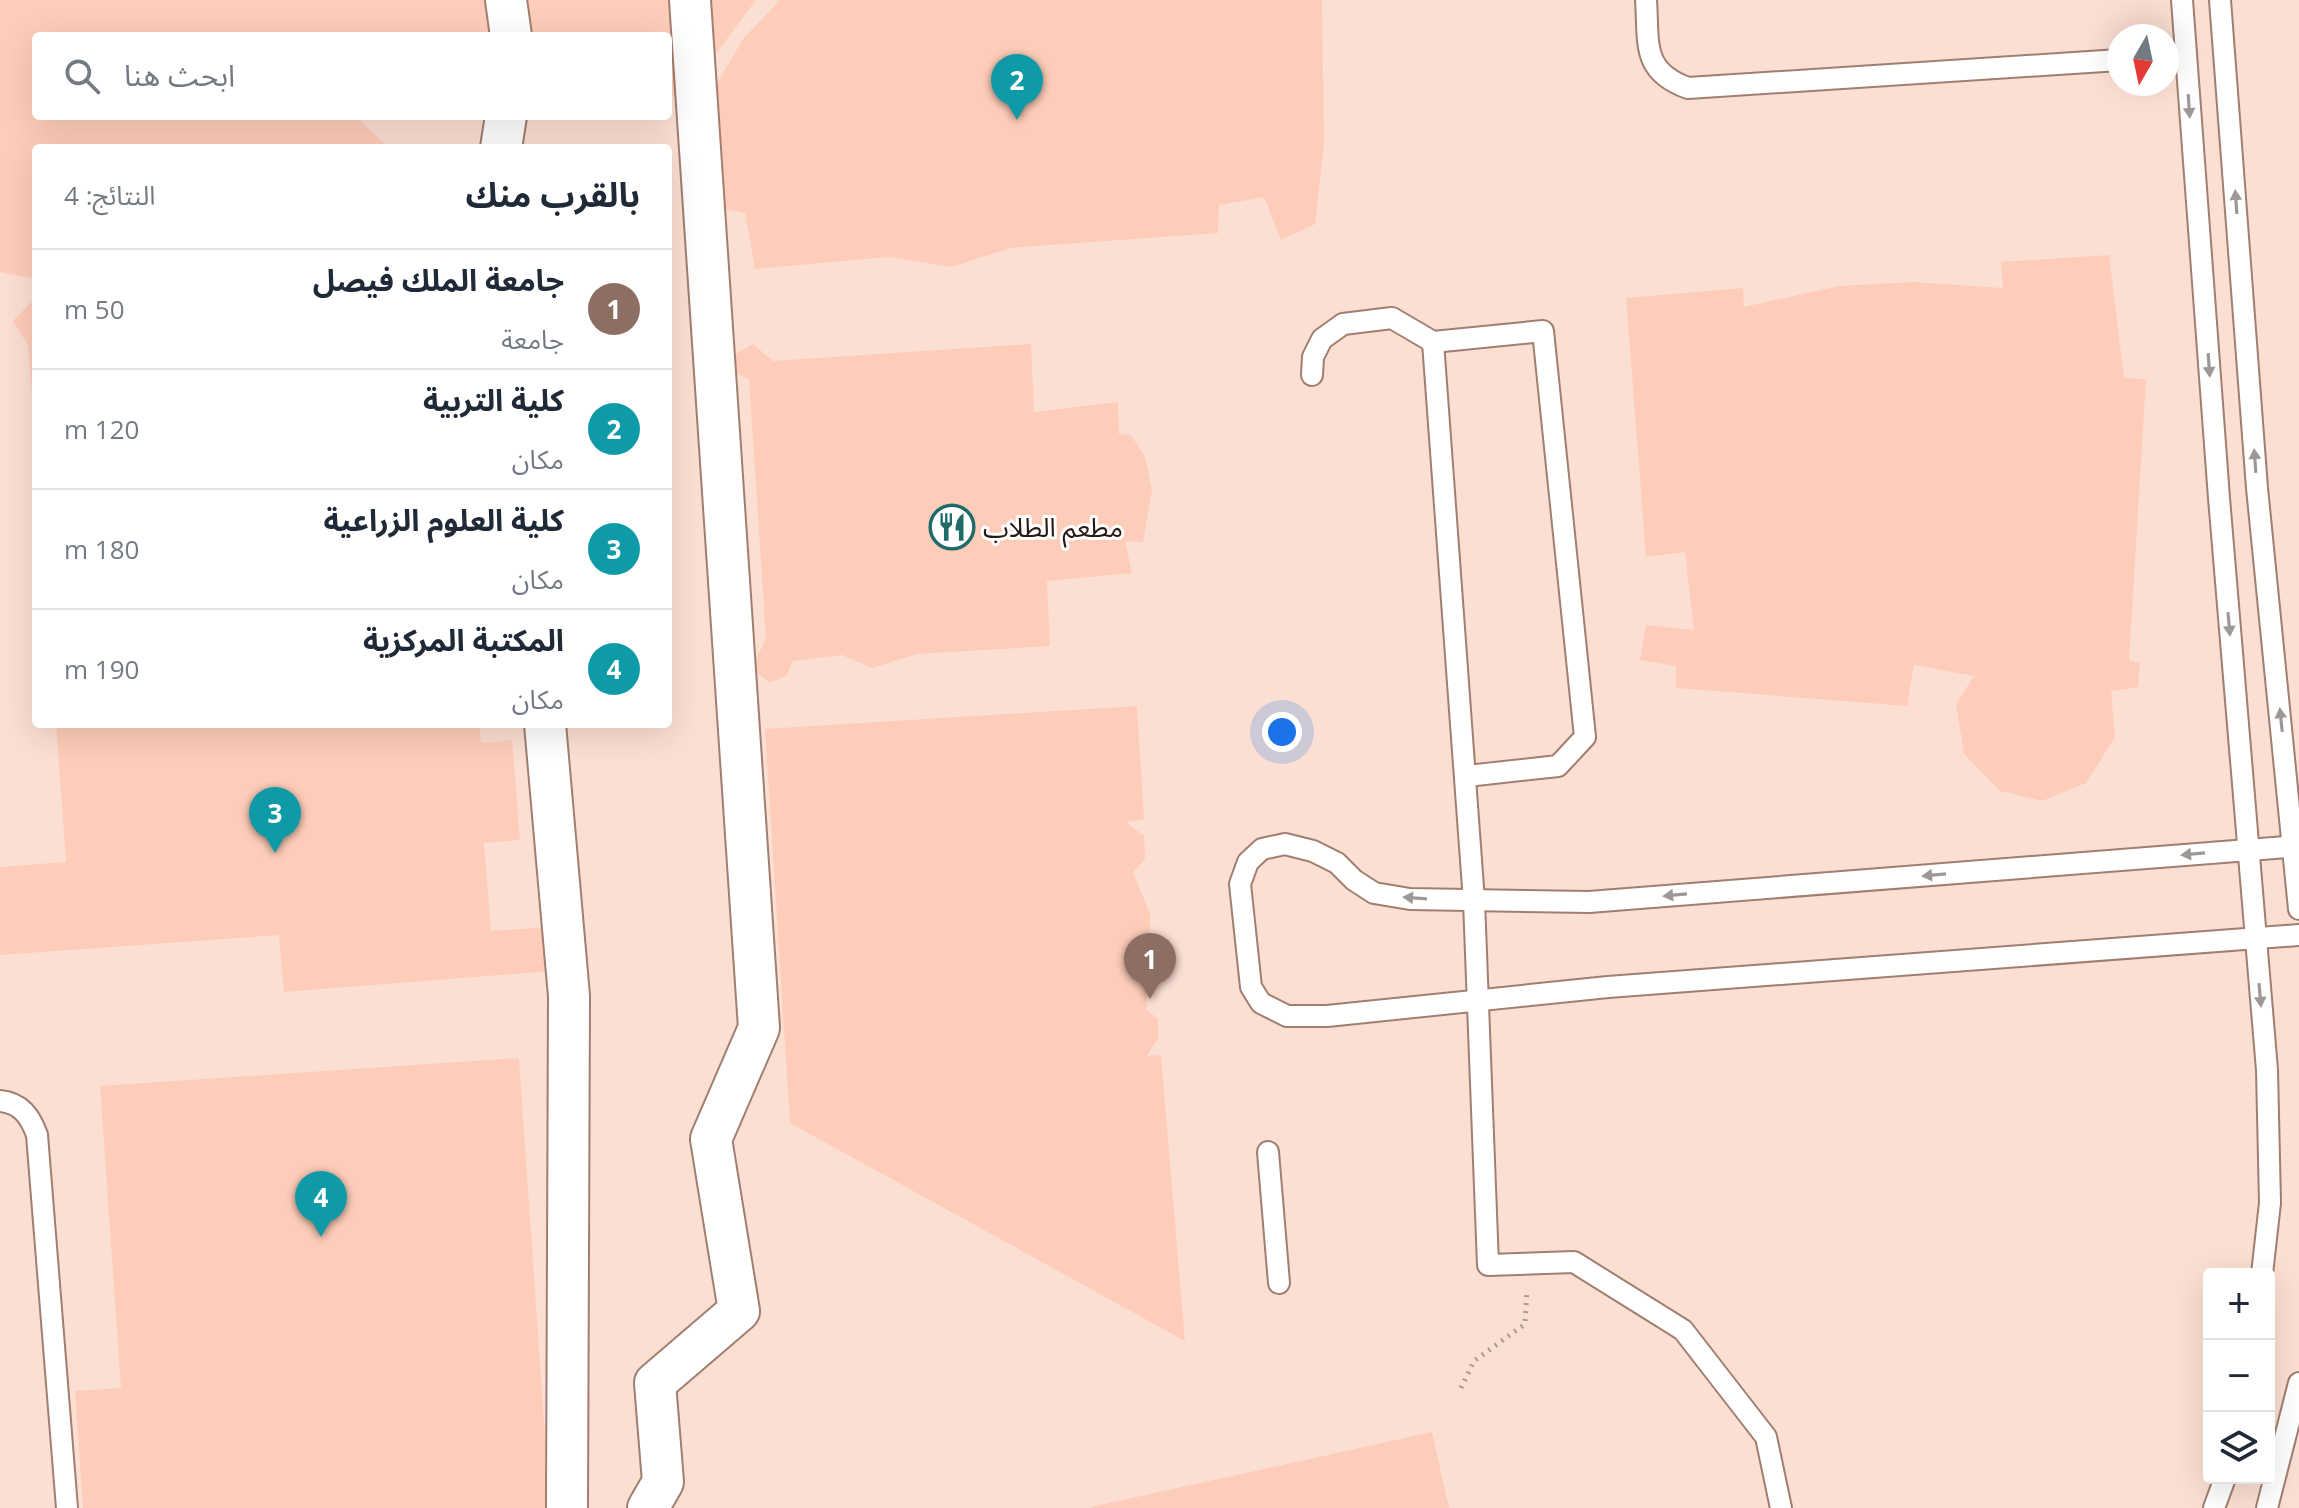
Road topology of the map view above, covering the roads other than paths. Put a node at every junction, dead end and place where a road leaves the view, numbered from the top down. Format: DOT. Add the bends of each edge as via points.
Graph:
graph roads {
  1 [pos="506,0"];
  2 [pos="690,0"];
  3 [pos="1646,0"];
  4 [pos="2182,0"];
  5 [pos="2220,0"];
  6 [pos="2179,28"];
  7 [pos="510,32"];
  8 [pos="2107,61"];
  9 [pos="2179,90"];
  10 [pos="505,120"];
  11 [pos="502,144"];
  12 [pos="1433,342"];
  13 [pos="1312,375"];
  14 [pos="545,728"];
  15 [pos="1467,776"];
  16 [pos="2296,846"];
  17 [pos="2248,850"];
  18 [pos="1474,901"];
  19 [pos="2299,909"];
  20 [pos="2299,935"];
  21 [pos="2256,940"];
  22 [pos="1477,1001"];
  23 [pos="0,1101"];
  24 [pos="1268,1152"];
  25 [pos="2263,1268"];
  26 [pos="1279,1283"];
  27 [pos="2299,1383"];
  28 [pos="2223,1484"];
  29 [pos="67,1508"];
  30 [pos="567,1508"];
  31 [pos="648,1508"];
  32 [pos="1781,1508"];
  33 [pos="2214,1508"];
  34 [pos="2267,1508"];
  1 -- 7 [label="street"];
  2 -- 31 [label="street" via="759,1028 711,1139 739,1311 655,1383 663,1482"];
  3 -- 8 [label="lane" via="1650,60 1669,81 1688,88"];
  4 -- 6 [label="lane"];
  16 -- 5 [label="lane, one-way" via="2257,488"];
  9 -- 17 [label="lane, one-way"];
  10 -- 11 [label="street"];
  12 -- 13 [label="lane" via="1392,318 1343,324 1322,339"];
  12 -- 15 [label="lane"];
  12 -- 15 [label="lane" via="1543,331 1585,737 1558,766"];
  14 -- 30 [label="street" via="569,996"];
  15 -- 18 [label="lane"];
  16 -- 17 [label="lane"];
  16 -- 19 [label="lane"];
  17 -- 18 [label="lane, one-way" via="1589,902"];
  17 -- 21 [label="lane"];
  18 -- 22 [label="lane"];
  18 -- 22 [label="lane, one-way" via="1374,893 1337,863 1285,844 1262,849 1248,862 1240,884 1251,987 1261,1003 1287,1016"];
  20 -- 21 [label="lane"];
  21 -- 22 [label="lane"];
  21 -- 25 [label="lane, one-way" via="2267,1070 2270,1203"];
  22 -- 32 [label="lane" via="1488,1265 1574,1262 1683,1330 1766,1437"];
  23 -- 29 [label="lane" via="12,1102 30,1116 37,1135"];
  24 -- 26 [label="lane"];
  27 -- 34 [label="lane"];
  28 -- 33 [label="lane"];
}
